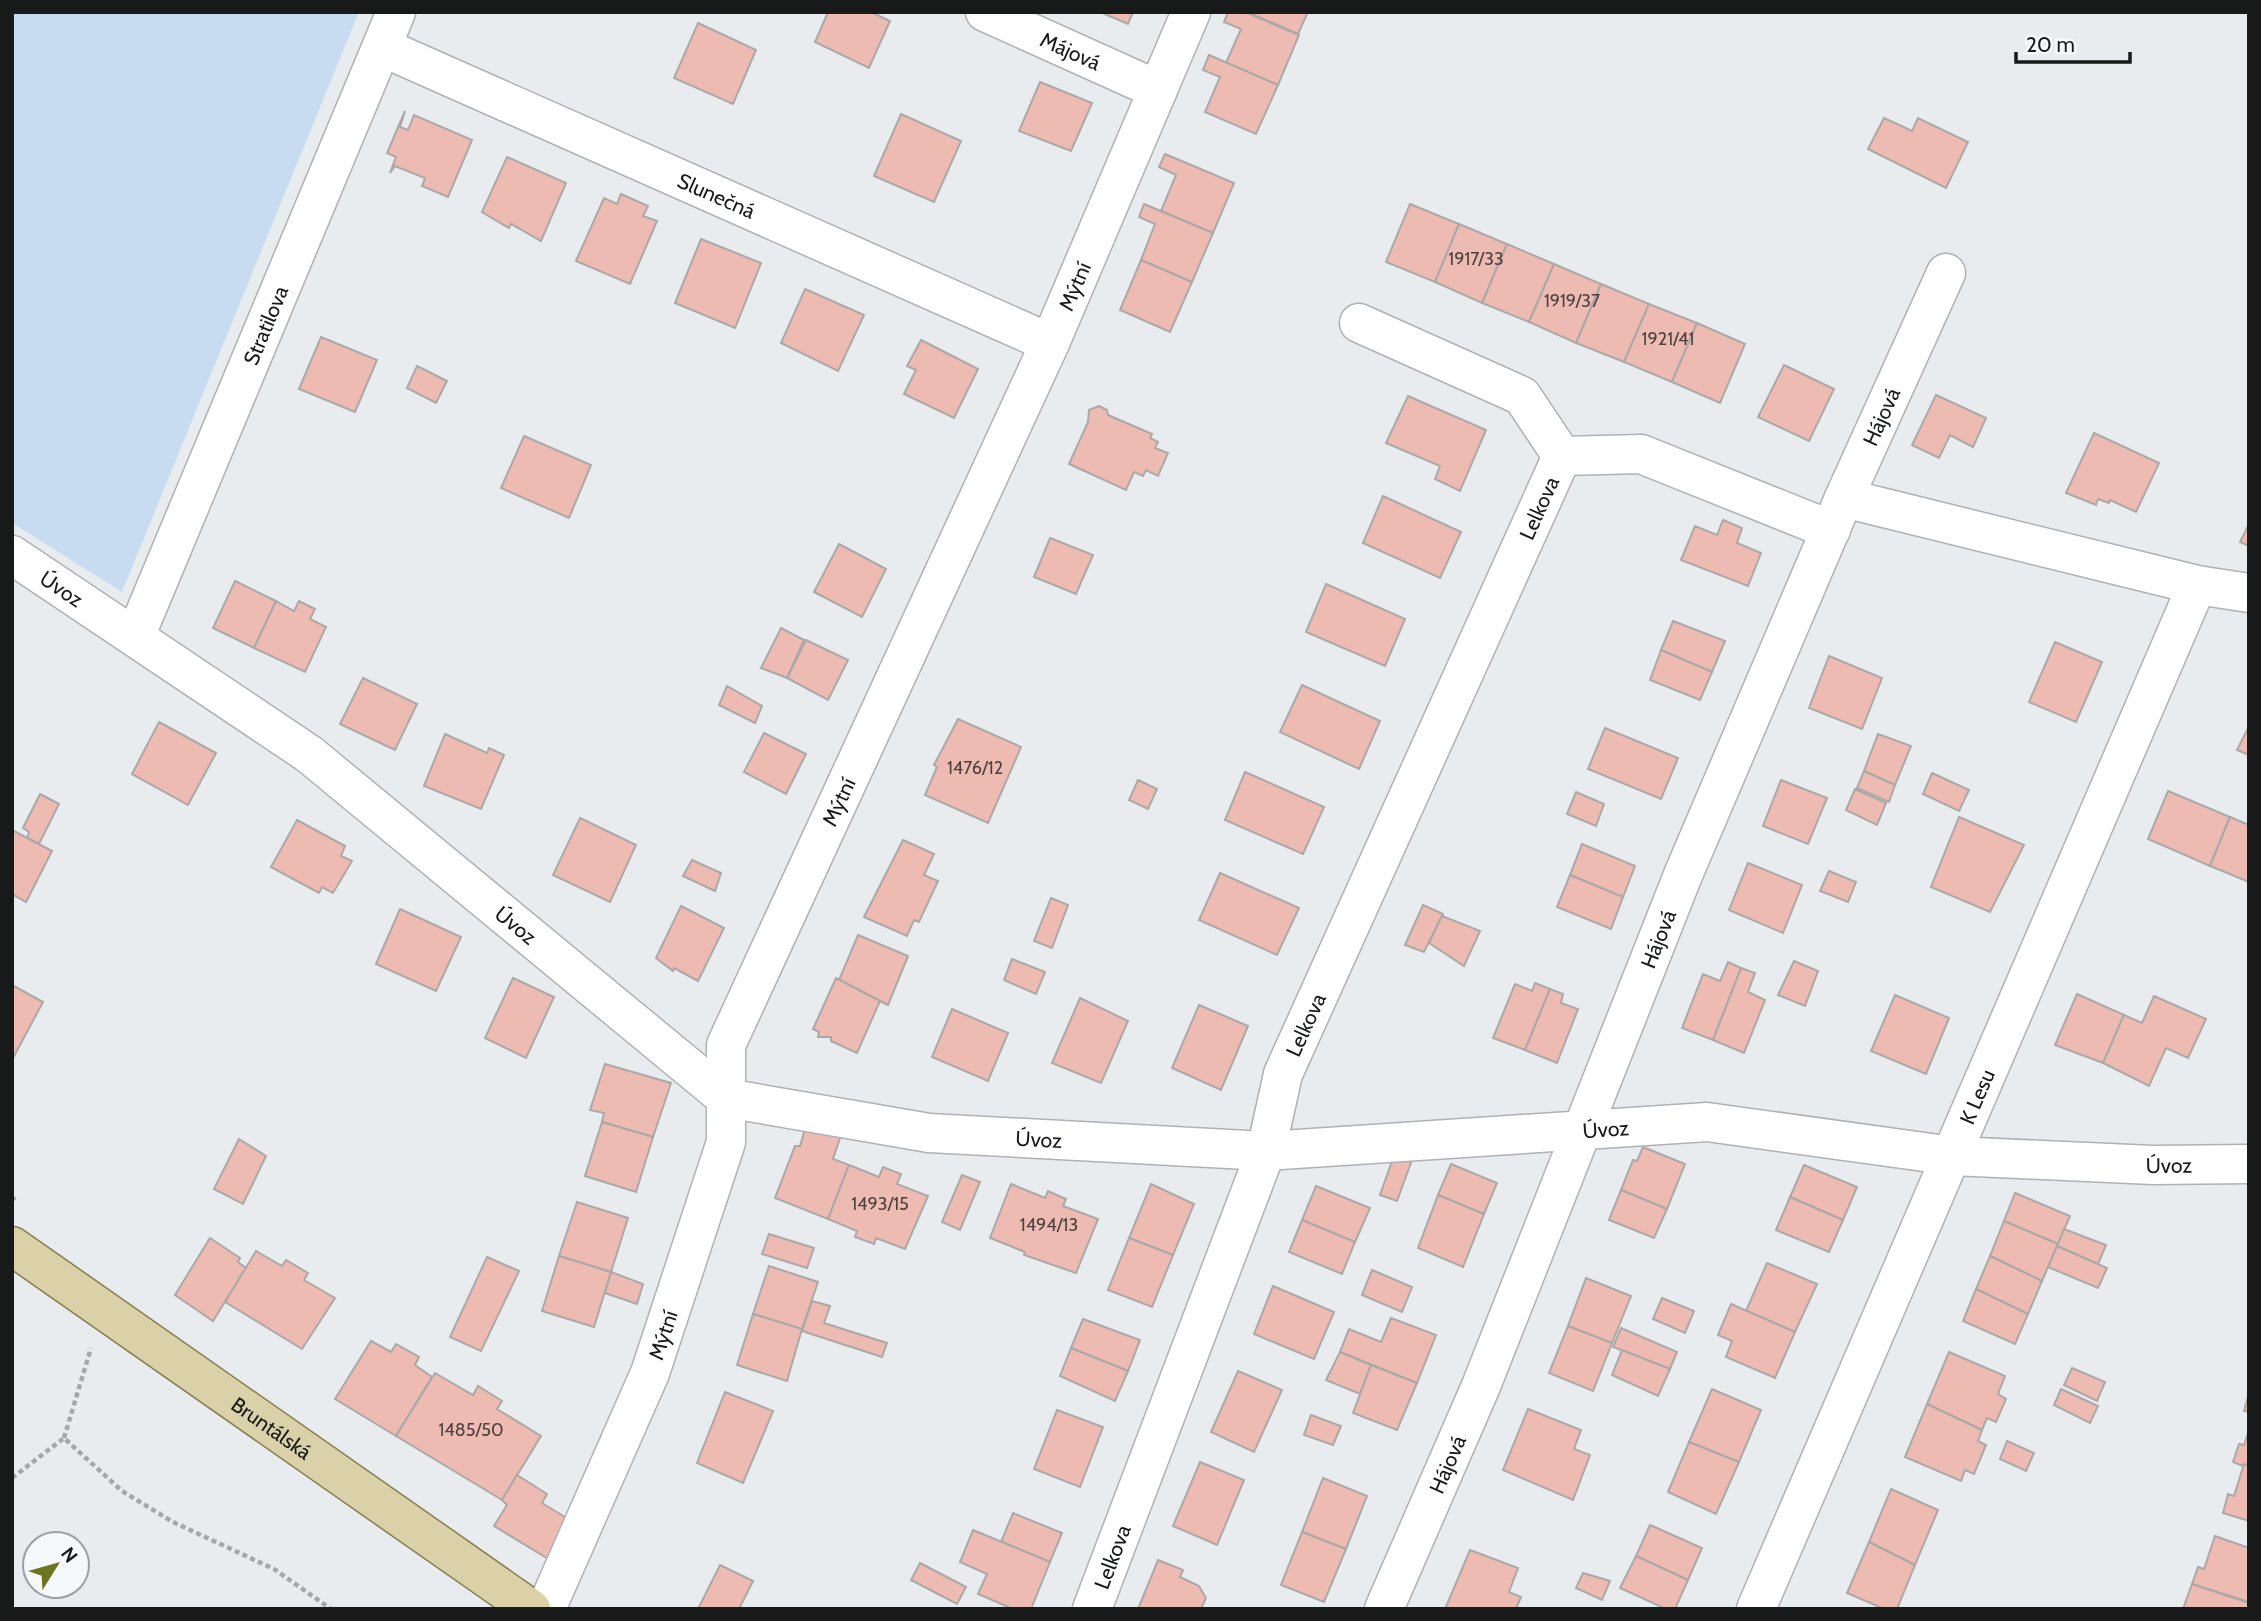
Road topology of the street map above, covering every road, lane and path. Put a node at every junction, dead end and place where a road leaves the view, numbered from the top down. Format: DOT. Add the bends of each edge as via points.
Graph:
graph roads {
  1 [pos="985,12"];
  2 [pos="1191,12"];
  3 [pos="389,29"];
  4 [pos="1158,90"];
  5 [pos="1947,274"];
  6 [pos="1359,323"];
  7 [pos="1050,343"];
  8 [pos="1562,456"];
  9 [pos="1838,514"];
  10 [pos="12,555"];
  11 [pos="2197,584"];
  12 [pos="2249,593"];
  13 [pos="135,637"];
  14 [pos="726,1098"];
  15 [pos="1582,1129"];
  16 [pos="1266,1151"];
  17 [pos="1953,1156"];
  18 [pos="2249,1164"];
  19 [pos="12,1246"];
  20 [pos="102,1309"];
  21 [pos="64,1437"];
  22 [pos="12,1478"];
  23 [pos="331,1609"];
  24 [pos="531,1609"];
  25 [pos="545,1609"];
  26 [pos="1092,1609"];
  27 [pos="1384,1609"];
  28 [pos="1756,1609"];
  1 -- 4 [label="street, Májová"];
  2 -- 4 [label="street, Mýtní"];
  3 -- 7 [label="street, Slunečná"];
  3 -- 13 [label="street, Stratilova"];
  4 -- 7 [label="street, Mýtní"];
  5 -- 9 [label="street, Hájová"];
  6 -- 8 [label="street, Lelkova" via="1522,396"];
  7 -- 14 [label="street, Mýtní" via="726,1045"];
  8 -- 9 [label="street, Lelkova" via="1641,454"];
  8 -- 16 [label="street, Lelkova" via="1283,1074"];
  9 -- 11 [label="street, Lelkova"];
  9 -- 15 [label="street, Hájová" via="1683,875"];
  10 -- 13 [label="street, Úvoz"];
  11 -- 12 [label="street, Lelkova"];
  11 -- 17 [label="street, K Lesu"];
  13 -- 14 [label="street, Úvoz" via="309,754"];
  14 -- 16 [label="street, Úvoz" via="929,1133"];
  14 -- 25 [label="street, Mýtní" via="726,1142 650,1373"];
  15 -- 16 [label="street, Úvoz"];
  15 -- 17 [label="street, Úvoz" via="1707,1122"];
  15 -- 27 [label="street, Hájová" via="1481,1386"];
  16 -- 26 [label="street, Lelkova"];
  17 -- 18 [label="street, Úvoz"];
  17 -- 28 [label="street, K Lesu"];
  19 -- 20 [label="main road, Bruntálská"];
  20 -- 21 [label="path"];
  20 -- 24 [label="main road, Bruntálská"];
  21 -- 22 [label="path"];
  21 -- 23 [label="path" via="122,1491 173,1522 274,1569"];
}
